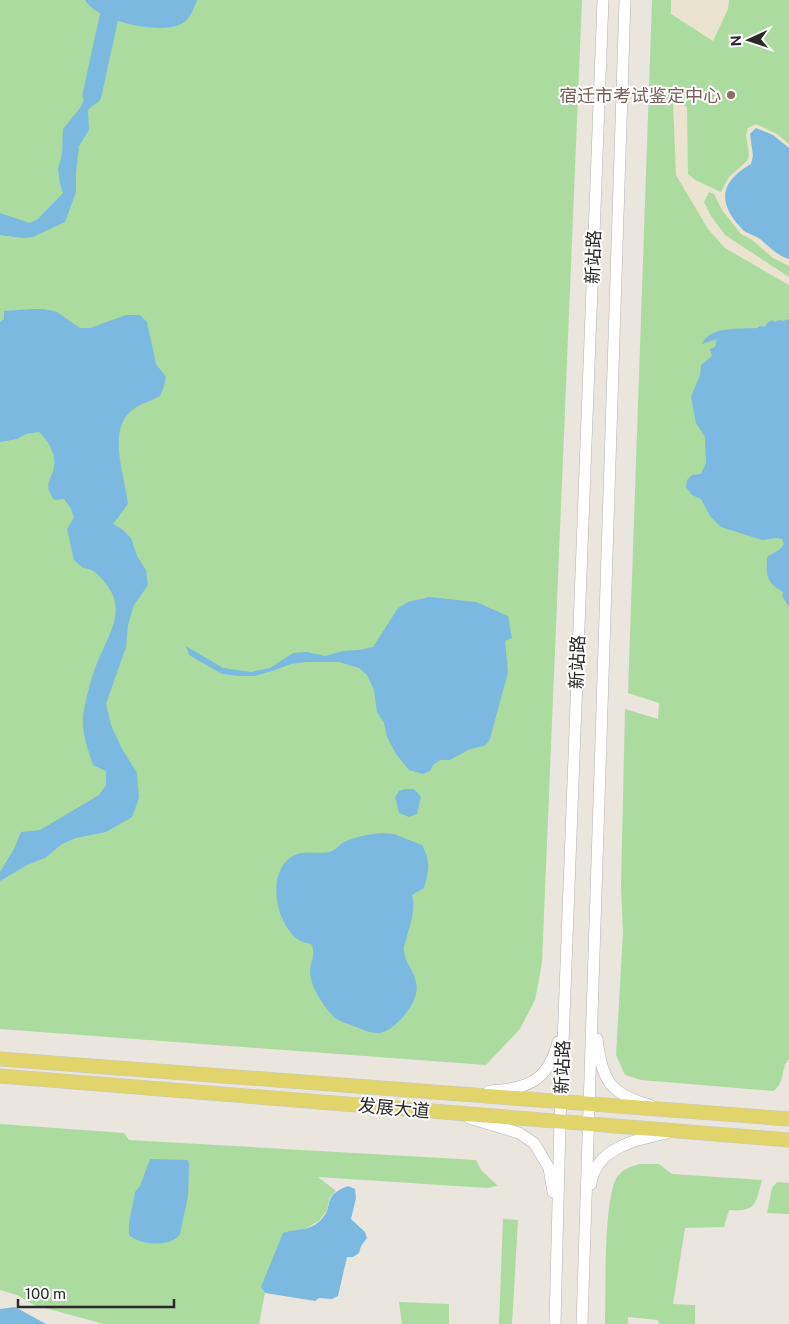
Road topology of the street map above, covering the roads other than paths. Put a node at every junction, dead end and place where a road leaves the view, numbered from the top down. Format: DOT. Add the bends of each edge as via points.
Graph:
graph roads {
  1 [pos="603,0"];
  2 [pos="625,0"];
  3 [pos="564,998"];
  4 [pos="592,1005"];
  5 [pos="0,1059"];
  6 [pos="0,1076"];
  7 [pos="439,1093"];
  8 [pos="560,1102"];
  9 [pos="589,1105"];
  10 [pos="676,1111"];
  11 [pos="438,1112"];
  12 [pos="789,1120"];
  13 [pos="560,1122"];
  14 [pos="587,1124"];
  15 [pos="674,1131"];
  16 [pos="789,1140"];
  17 [pos="557,1242"];
  18 [pos="584,1246"];
  19 [pos="556,1324"];
  20 [pos="582,1324"];
  1 -- 3 [label="street, 新站路"];
  2 -- 4 [label="street, 新站路"];
  3 -- 7 [label="street" via="554,1059 538,1079 504,1091"];
  3 -- 8 [label="street, 新站路"];
  4 -- 9 [label="street, 新站路"];
  4 -- 10 [label="street" via="600,1063 606,1080 620,1094 638,1102"];
  5 -- 7 [label="main road, 发展大道"];
  6 -- 11 [label="main road, 发展大道"];
  7 -- 8 [label="main road, 发展大道"];
  8 -- 9 [label="main road, 发展大道"];
  8 -- 13 [label="street, 新站路"];
  9 -- 10 [label="main road, 发展大道"];
  9 -- 14 [label="street, 新站路"];
  10 -- 12 [label="main road, 发展大道"];
  11 -- 13 [label="main road, 发展大道"];
  11 -- 17 [label="street" via="519,1133 534,1143 549,1168"];
  13 -- 14 [label="main road, 发展大道"];
  13 -- 17 [label="street, 新站路"];
  14 -- 15 [label="main road, 发展大道"];
  14 -- 18 [label="street, 新站路"];
  15 -- 16 [label="main road, 发展大道"];
  15 -- 18 [label="street" via="613,1149 595,1168"];
  17 -- 19 [label="street, 新站路"];
  18 -- 20 [label="street, 新站路"];
}
